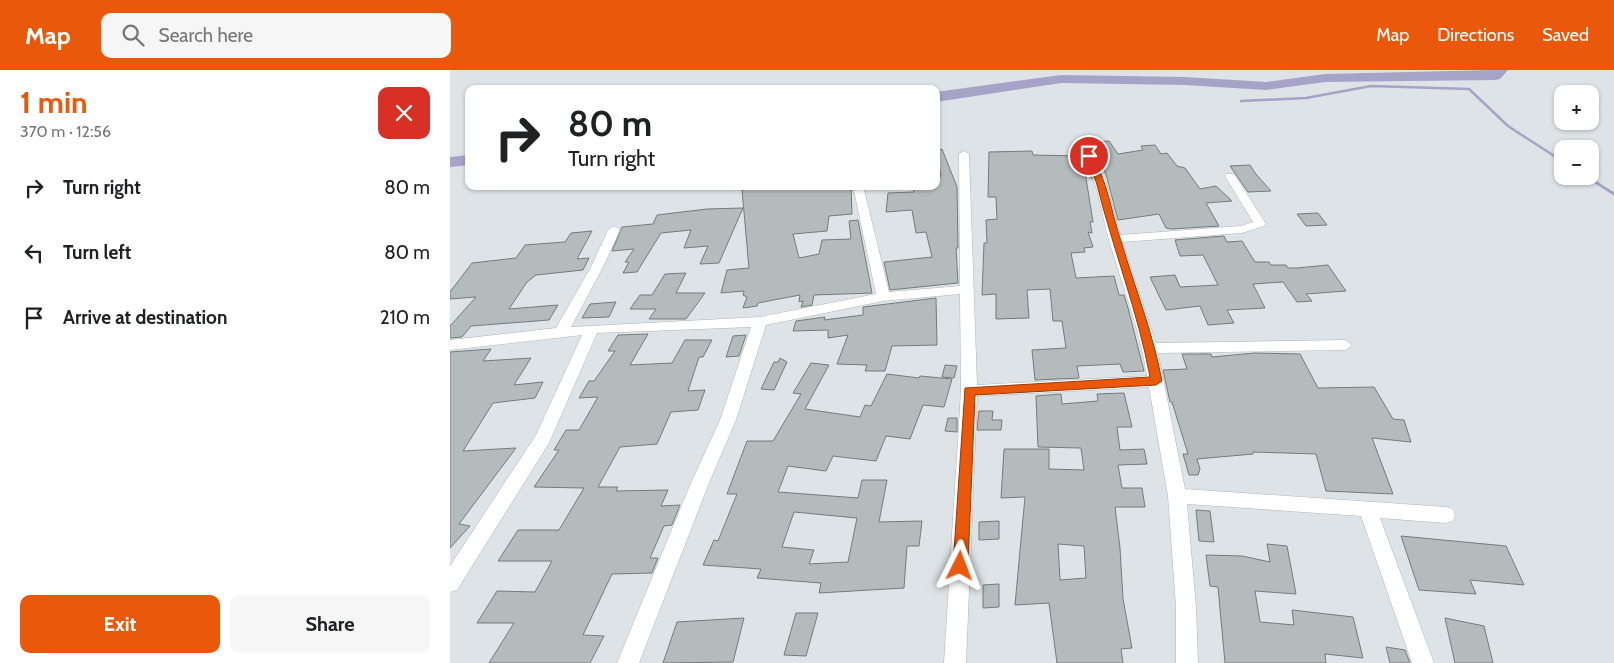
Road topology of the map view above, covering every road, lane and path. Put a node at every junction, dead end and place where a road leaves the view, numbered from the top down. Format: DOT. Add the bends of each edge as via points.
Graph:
graph roads {
  1 [pos="964,154"];
  2 [pos="1089,156"];
  3 [pos="1230,176"];
  4 [pos="859,190"];
  5 [pos="614,230"];
  6 [pos="1115,239"];
  7 [pos="966,289"];
  8 [pos="883,297"];
  9 [pos="760,322"];
  10 [pos="592,329"];
  11 [pos="561,332"];
  12 [pos="450,345"];
  13 [pos="1345,345"];
  14 [pos="1150,348"];
  15 [pos="1156,381"];
  16 [pos="969,391"];
  17 [pos="1176,496"];
  18 [pos="1368,508"];
  19 [pos="1446,515"];
  20 [pos="450,583"];
  21 [pos="628,663"];
  22 [pos="955,663"];
  23 [pos="1187,663"];
  24 [pos="1423,663"];
  1 -- 7 [label="street"];
  2 -- 6 [label="street" via="1098,175"];
  3 -- 6 [label="street" via="1260,224 1242,229"];
  4 -- 8 [label="street"];
  5 -- 11 [label="street"];
  6 -- 14 [label="street"];
  7 -- 8 [label="street"];
  7 -- 16 [label="street"];
  8 -- 9 [label="street"];
  9 -- 10 [label="street"];
  9 -- 21 [label="street" via="728,420"];
  10 -- 11 [label="street"];
  10 -- 20 [label="street" via="543,438"];
  11 -- 12 [label="street"];
  13 -- 14 [label="street"];
  14 -- 15 [label="street"];
  15 -- 16 [label="street"];
  15 -- 17 [label="street"];
  16 -- 22 [label="street"];
  17 -- 18 [label="street"];
  17 -- 23 [label="street" via="1186,607"];
  18 -- 19 [label="street"];
  18 -- 24 [label="street"];
}
